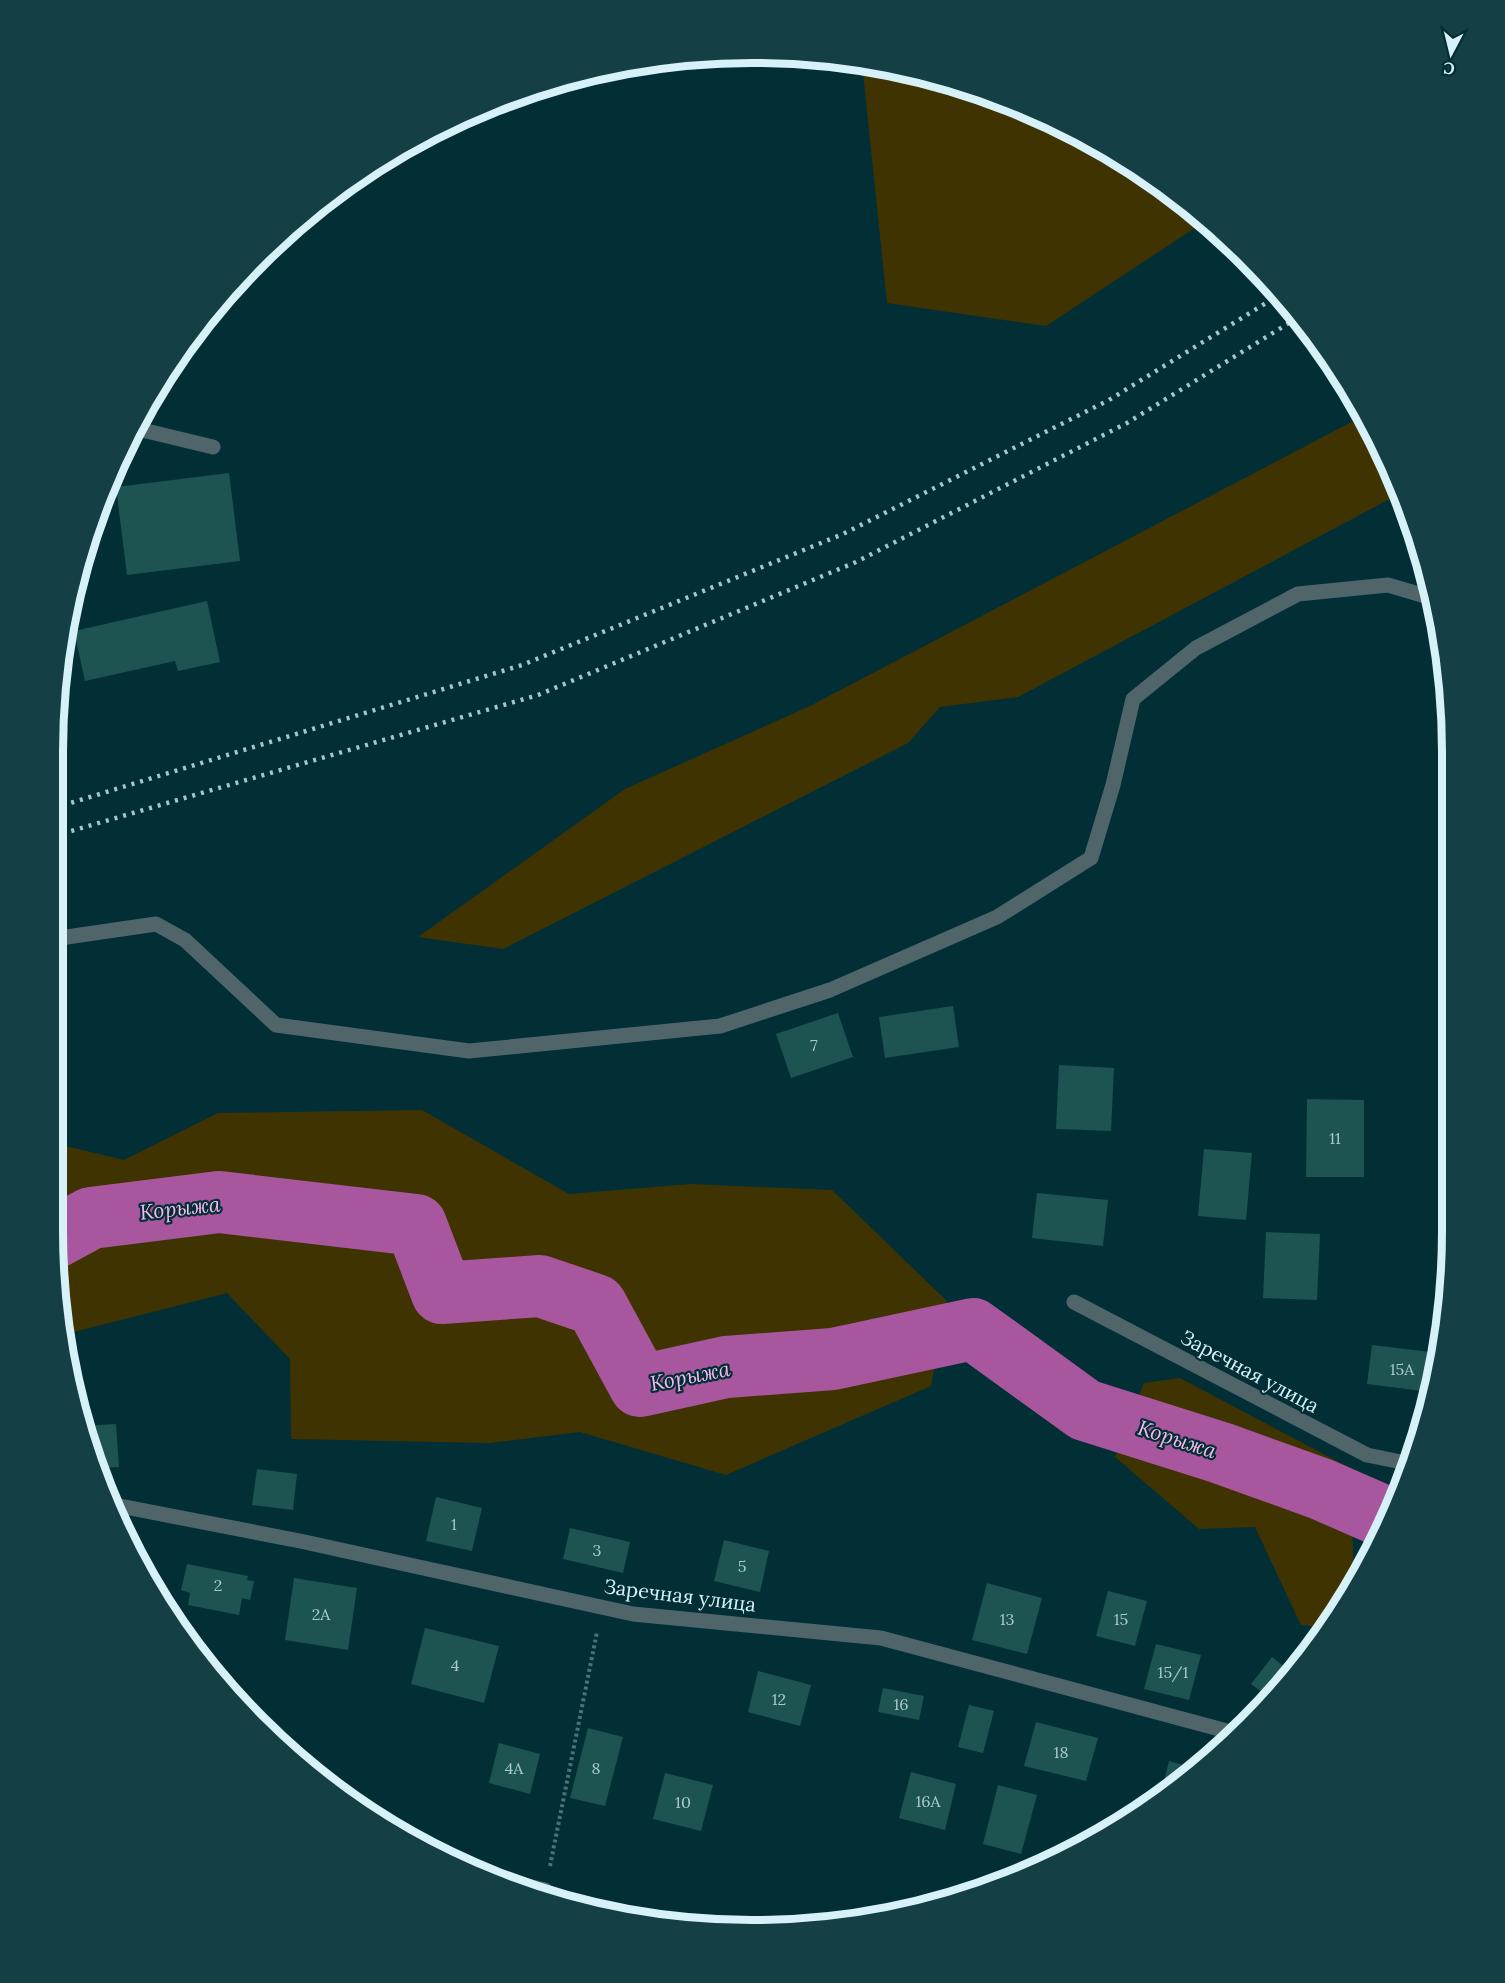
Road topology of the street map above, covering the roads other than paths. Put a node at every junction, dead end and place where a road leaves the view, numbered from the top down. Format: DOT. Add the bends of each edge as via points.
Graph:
graph roads {
  1 [pos="143,430"];
  2 [pos="213,447"];
  3 [pos="1424,596"];
  4 [pos="63,938"];
  5 [pos="1074,1302"];
  6 [pos="1401,1462"];
  7 [pos="121,1506"];
  8 [pos="1226,1731"];
  1 -- 2 [label="street"];
  3 -- 4 [label="street" via="1388,585 1298,594 1196,648 1133,699 1091,858 997,917 830,990 720,1026 469,1051 276,1025 185,940 156,924"];
  5 -- 6 [label="street, Заречная улица" via="1367,1455"];
  7 -- 8 [label="street, Заречная улица" via="633,1614 881,1638"];
}
